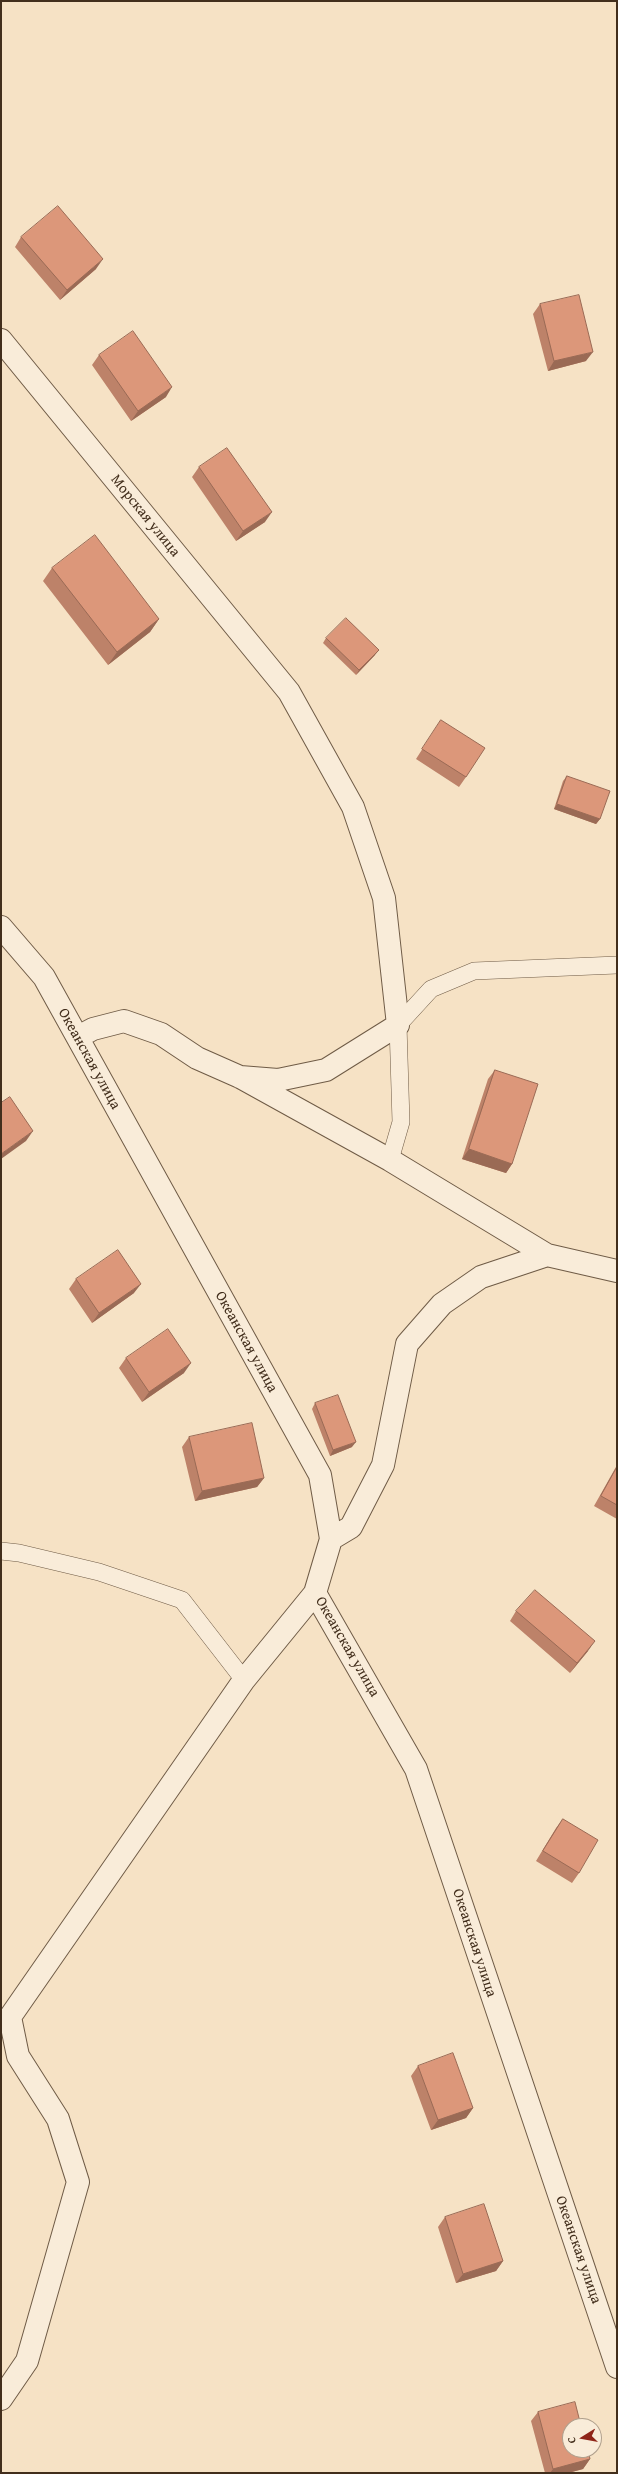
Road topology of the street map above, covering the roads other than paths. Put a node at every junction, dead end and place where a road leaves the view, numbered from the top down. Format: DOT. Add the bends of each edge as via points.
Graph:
graph roads {
  1 [pos="1,340"];
  2 [pos="1,927"];
  3 [pos="617,965"];
  4 [pos="398,1025"];
  5 [pos="78,1038"];
  6 [pos="240,1077"];
  7 [pos="390,1160"];
  8 [pos="547,1255"];
  9 [pos="617,1271"];
  10 [pos="330,1539"];
  11 [pos="1,1551"];
  12 [pos="315,1593"];
  13 [pos="244,1680"];
  14 [pos="617,2367"];
  15 [pos="1,2399"];
  1 -- 4 [label="street, Морская улица" via="289,692 353,808 384,898"];
  2 -- 5 [label="street, Океанская улица" via="44,977"];
  3 -- 4 [label="lane" via="474,971 432,989"];
  4 -- 6 [label="street" via="326,1070 278,1080"];
  4 -- 7 [label="lane" via="401,1122"];
  5 -- 6 [label="street" via="93,1029 124,1021 160,1034 197,1058"];
  5 -- 10 [label="street, Океанская улица" via="320,1475"];
  6 -- 7 [label="street"];
  7 -- 8 [label="street"];
  8 -- 9 [label="street"];
  8 -- 10 [label="street" via="481,1276 442,1304 407,1344 383,1466 351,1527"];
  10 -- 12 [label="street, Океанская улица"];
  11 -- 13 [label="lane" via="99,1572 182,1600"];
  12 -- 13 [label="street"];
  12 -- 14 [label="street, Океанская улица" via="416,1769"];
  13 -- 15 [label="street" via="10,2017 18,2056 58,2119 78,2182 27,2361"];
}
